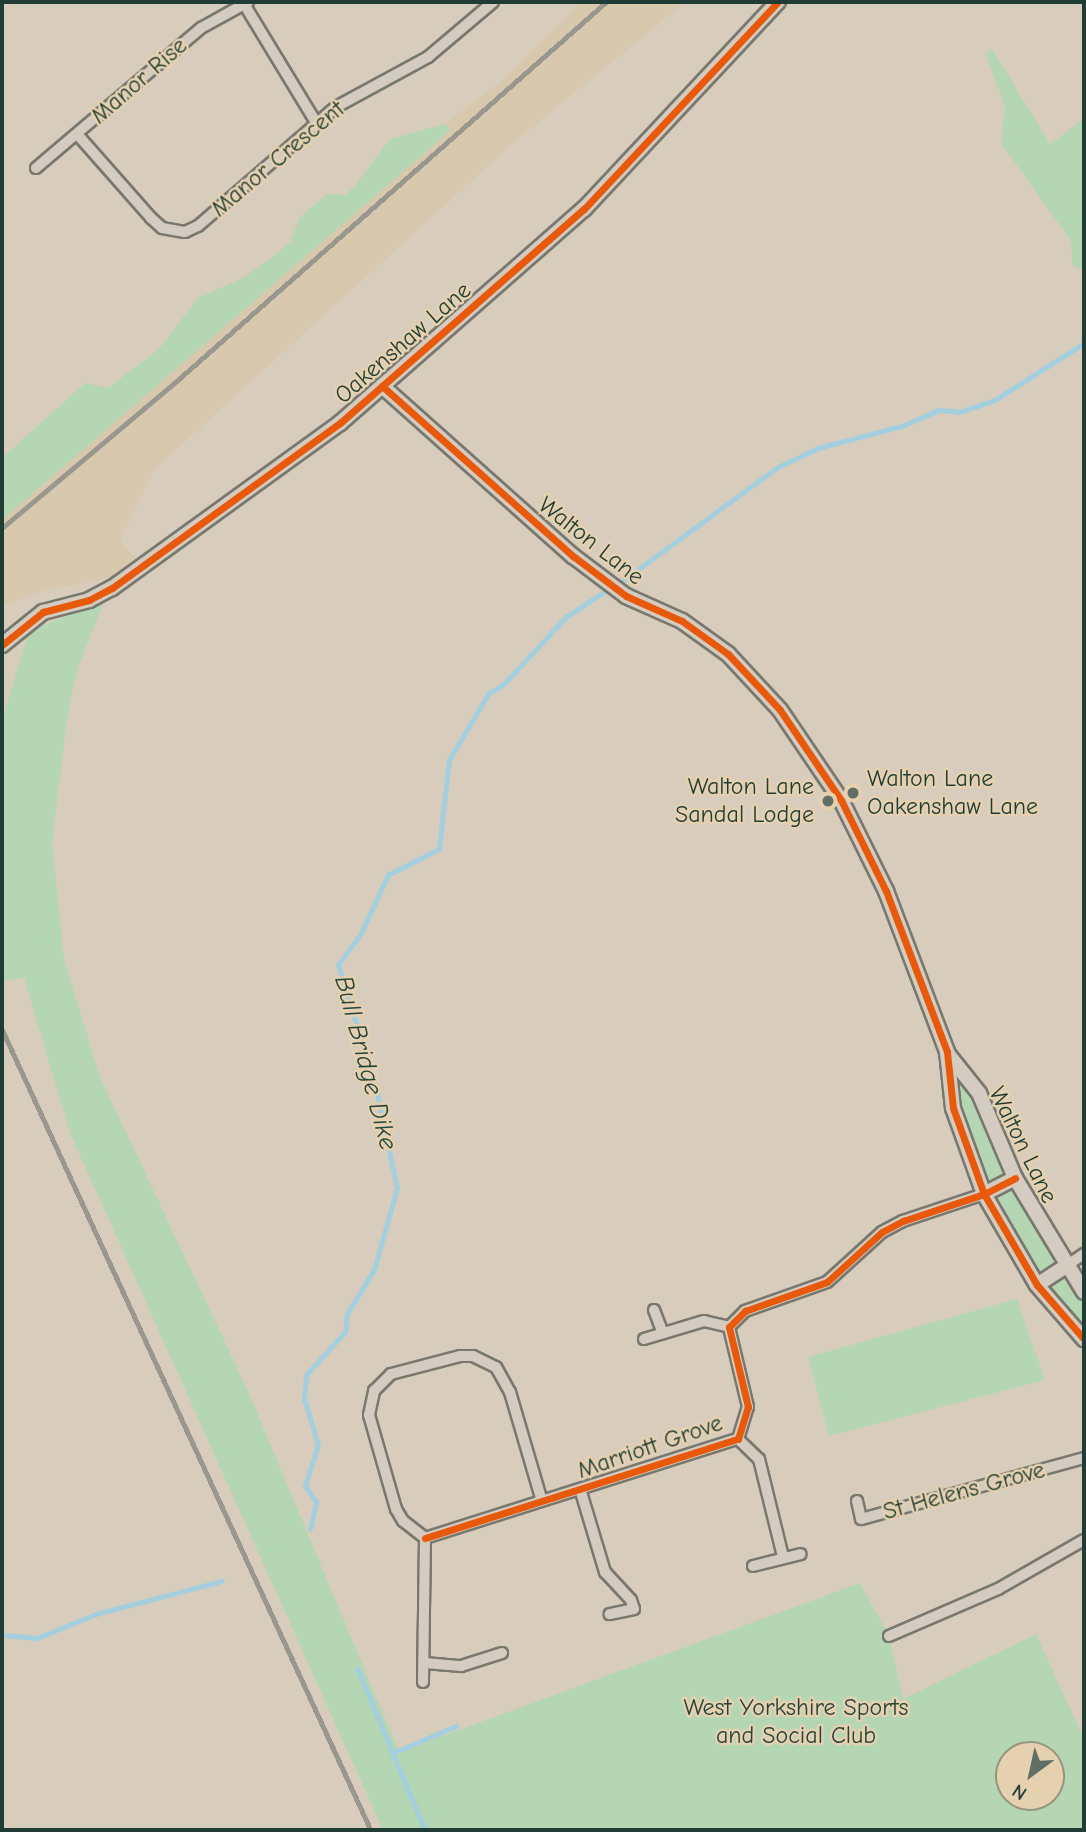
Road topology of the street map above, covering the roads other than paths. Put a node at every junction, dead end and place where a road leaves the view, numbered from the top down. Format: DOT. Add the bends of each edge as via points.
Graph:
graph roads {
  1 [pos="493,2"];
  2 [pos="778,2"];
  3 [pos="246,3"];
  4 [pos="317,124"];
  5 [pos="77,134"];
  6 [pos="36,168"];
  7 [pos="383,386"];
  8 [pos="2,645"];
  9 [pos="947,1052"];
  10 [pos="1015,1178"];
  11 [pos="984,1194"];
  12 [pos="1084,1254"];
  13 [pos="1066,1266"];
  14 [pos="1037,1285"];
  15 [pos="1084,1292"];
  16 [pos="654,1310"];
  17 [pos="729,1328"];
  18 [pos="663,1333"];
  19 [pos="644,1339"];
  20 [pos="1084,1339"];
  21 [pos="738,1439"];
  22 [pos="1084,1458"];
  23 [pos="581,1492"];
  24 [pos="541,1498"];
  25 [pos="857,1501"];
  26 [pos="425,1538"];
  27 [pos="1084,1540"];
  28 [pos="801,1553"];
  29 [pos="783,1557"];
  30 [pos="753,1566"];
  31 [pos="610,1614"];
  32 [pos="889,1636"];
  33 [pos="502,1653"];
  34 [pos="425,1664"];
  35 [pos="424,1682"];
  1 -- 4 [label="street, Manor Crescent" via="428,57 354,96"];
  2 -- 7 [label="street, Oakenshaw Lane" via="584,209"];
  3 -- 4 [label="street"];
  3 -- 5 [label="street, Manor Rise" via="201,28"];
  4 -- 5 [label="street, Manor Crescent" via="198,226 185,232 162,229"];
  5 -- 6 [label="street, Manor Rise"];
  7 -- 8 [label="street, Oakenshaw Lane" via="340,423 136,572 89,600 43,612"];
  7 -- 9 [label="street, Walton Lane" via="463,461 606,581 682,621 728,653 780,710 841,800 886,891"];
  9 -- 10 [label="street, Walton Lane" via="979,1093"];
  9 -- 11 [label="street, Walton Lane" via="953,1108"];
  10 -- 11 [label="street"];
  10 -- 13 [label="street, Walton Lane"];
  11 -- 14 [label="street, Walton Lane"];
  11 -- 17 [label="street" via="882,1232 827,1282 756,1306"];
  12 -- 13 [label="street"];
  13 -- 14 [label="street"];
  13 -- 15 [label="street, Walton Lane"];
  14 -- 20 [label="street, Walton Lane"];
  16 -- 18 [label="street"];
  17 -- 18 [label="street" via="704,1321"];
  17 -- 21 [label="street, Marriott Grove" via="748,1406"];
  18 -- 19 [label="street"];
  21 -- 23 [label="street, Marriott Grove"];
  21 -- 29 [label="street, Marriott Grove" via="759,1460"];
  22 -- 25 [label="street, St Helens Grove" via="861,1519"];
  23 -- 24 [label="street, Marriott Grove"];
  23 -- 31 [label="street" via="605,1572 634,1609"];
  24 -- 26 [label="street, Marriott Grove"];
  24 -- 26 [label="street" via="510,1392 496,1367 473,1356 460,1356 391,1374 374,1391 369,1415 396,1509 403,1521"];
  26 -- 34 [label="street"];
  27 -- 32 [label="street" via="998,1590"];
  28 -- 29 [label="street"];
  29 -- 30 [label="street"];
  33 -- 34 [label="street" via="461,1666"];
  34 -- 35 [label="street"];
}
